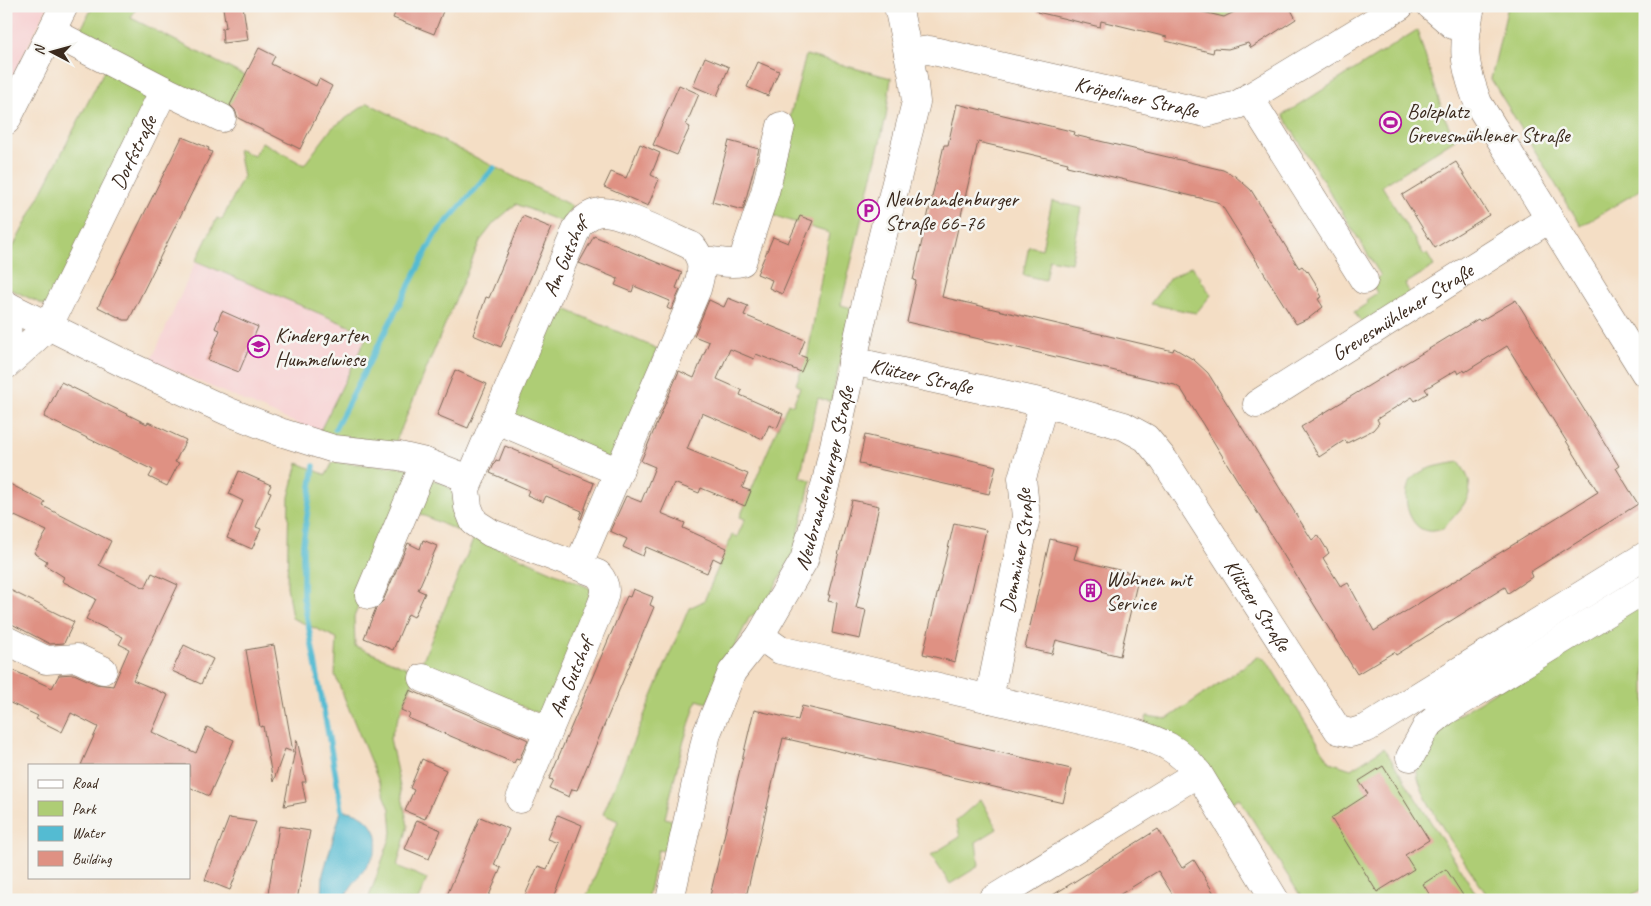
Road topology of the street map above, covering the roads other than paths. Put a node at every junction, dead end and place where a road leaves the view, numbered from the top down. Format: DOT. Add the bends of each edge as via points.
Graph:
graph roads {
  1 [pos="64,6"];
  2 [pos="898,6"];
  3 [pos="1400,6"];
  4 [pos="1431,6"];
  5 [pos="1469,17"];
  6 [pos="52,32"];
  7 [pos="908,53"];
  8 [pos="164,90"];
  9 [pos="1249,97"];
  10 [pos="7,116"];
  11 [pos="222,118"];
  12 [pos="781,126"];
  13 [pos="1549,219"];
  14 [pos="701,261"];
  15 [pos="1364,280"];
  16 [pos="6,305"];
  17 [pos="48,327"];
  18 [pos="852,361"];
  19 [pos="7,363"];
  20 [pos="1644,370"];
  21 [pos="1044,403"];
  22 [pos="1257,404"];
  23 [pos="495,419"];
  24 [pos="425,462"];
  25 [pos="618,472"];
  26 [pos="469,479"];
  27 [pos="1644,558"];
  28 [pos="578,566"];
  29 [pos="1645,589"];
  30 [pos="369,595"];
  31 [pos="760,636"];
  32 [pos="6,640"];
  33 [pos="103,670"];
  34 [pos="423,678"];
  35 [pos="989,699"];
  36 [pos="1437,701"];
  37 [pos="548,730"];
  38 [pos="1410,757"];
  39 [pos="1198,773"];
  40 [pos="520,799"];
  41 [pos="670,900"];
  42 [pos="992,900"];
  43 [pos="1275,900"];
  1 -- 6 [label="street"];
  2 -- 7 [label="street, Neubrandenburger Straße"];
  3 -- 9 [label="street, Kröpeliner Straße"];
  4 -- 5 [label="street" via="1452,25"];
  5 -- 13 [label="street" via="1466,70 1478,102"];
  6 -- 8 [label="street, Dorfstraße"];
  6 -- 10 [label="street"];
  7 -- 9 [label="street, Kröpeliner Straße" via="929,50 1206,112 1224,110"];
  7 -- 18 [label="street, Neubrandenburger Straße" via="916,102"];
  8 -- 11 [label="street"];
  8 -- 17 [label="street, Dorfstraße"];
  9 -- 15 [label="street"];
  12 -- 14 [label="street" via="765,192 742,262"];
  13 -- 20 [label="street"];
  13 -- 22 [label="street, Grevesmühlener Straße"];
  14 -- 23 [label="street, Am Gutshof" via="692,246 615,214 600,212 586,217 578,226"];
  14 -- 25 [label="street" via="697,289"];
  16 -- 17 [label="street, Dorfstraße"];
  16 -- 19 [label="street, Dorfstraße"];
  17 -- 19 [label="street, Dorfstraße"];
  17 -- 24 [label="street, Dorfstraße" via="227,411 314,445"];
  18 -- 21 [label="street, Klützer Straße"];
  18 -- 31 [label="street, Neubrandenburger Straße" via="826,482 804,560"];
  21 -- 35 [label="street, Demminer Straße" via="1022,478 1026,517"];
  21 -- 36 [label="street, Klützer Straße" via="1124,426 1146,438 1176,477 1338,730 1351,733"];
  23 -- 25 [label="street"];
  23 -- 26 [label="street, Am Gutshof"];
  24 -- 26 [label="street"];
  24 -- 30 [label="street"];
  25 -- 28 [label="street"];
  26 -- 28 [label="street, Am Gutshof" via="466,489 468,507 474,522 491,533"];
  27 -- 36 [label="street, Klützer Straße"];
  28 -- 37 [label="street, Am Gutshof" via="598,574 605,583 606,593"];
  29 -- 36 [label="street"];
  31 -- 35 [label="street" via="780,650"];
  31 -- 41 [label="street, Neubrandenburger Straße" via="732,672 707,733"];
  32 -- 33 [label="street" via="46,660 77,658"];
  34 -- 37 [label="street"];
  35 -- 39 [label="street" via="1165,742 1184,756"];
  36 -- 38 [label="street"];
  37 -- 40 [label="street, Am Gutshof"];
  39 -- 42 [label="street"];
  39 -- 43 [label="street"];
}
